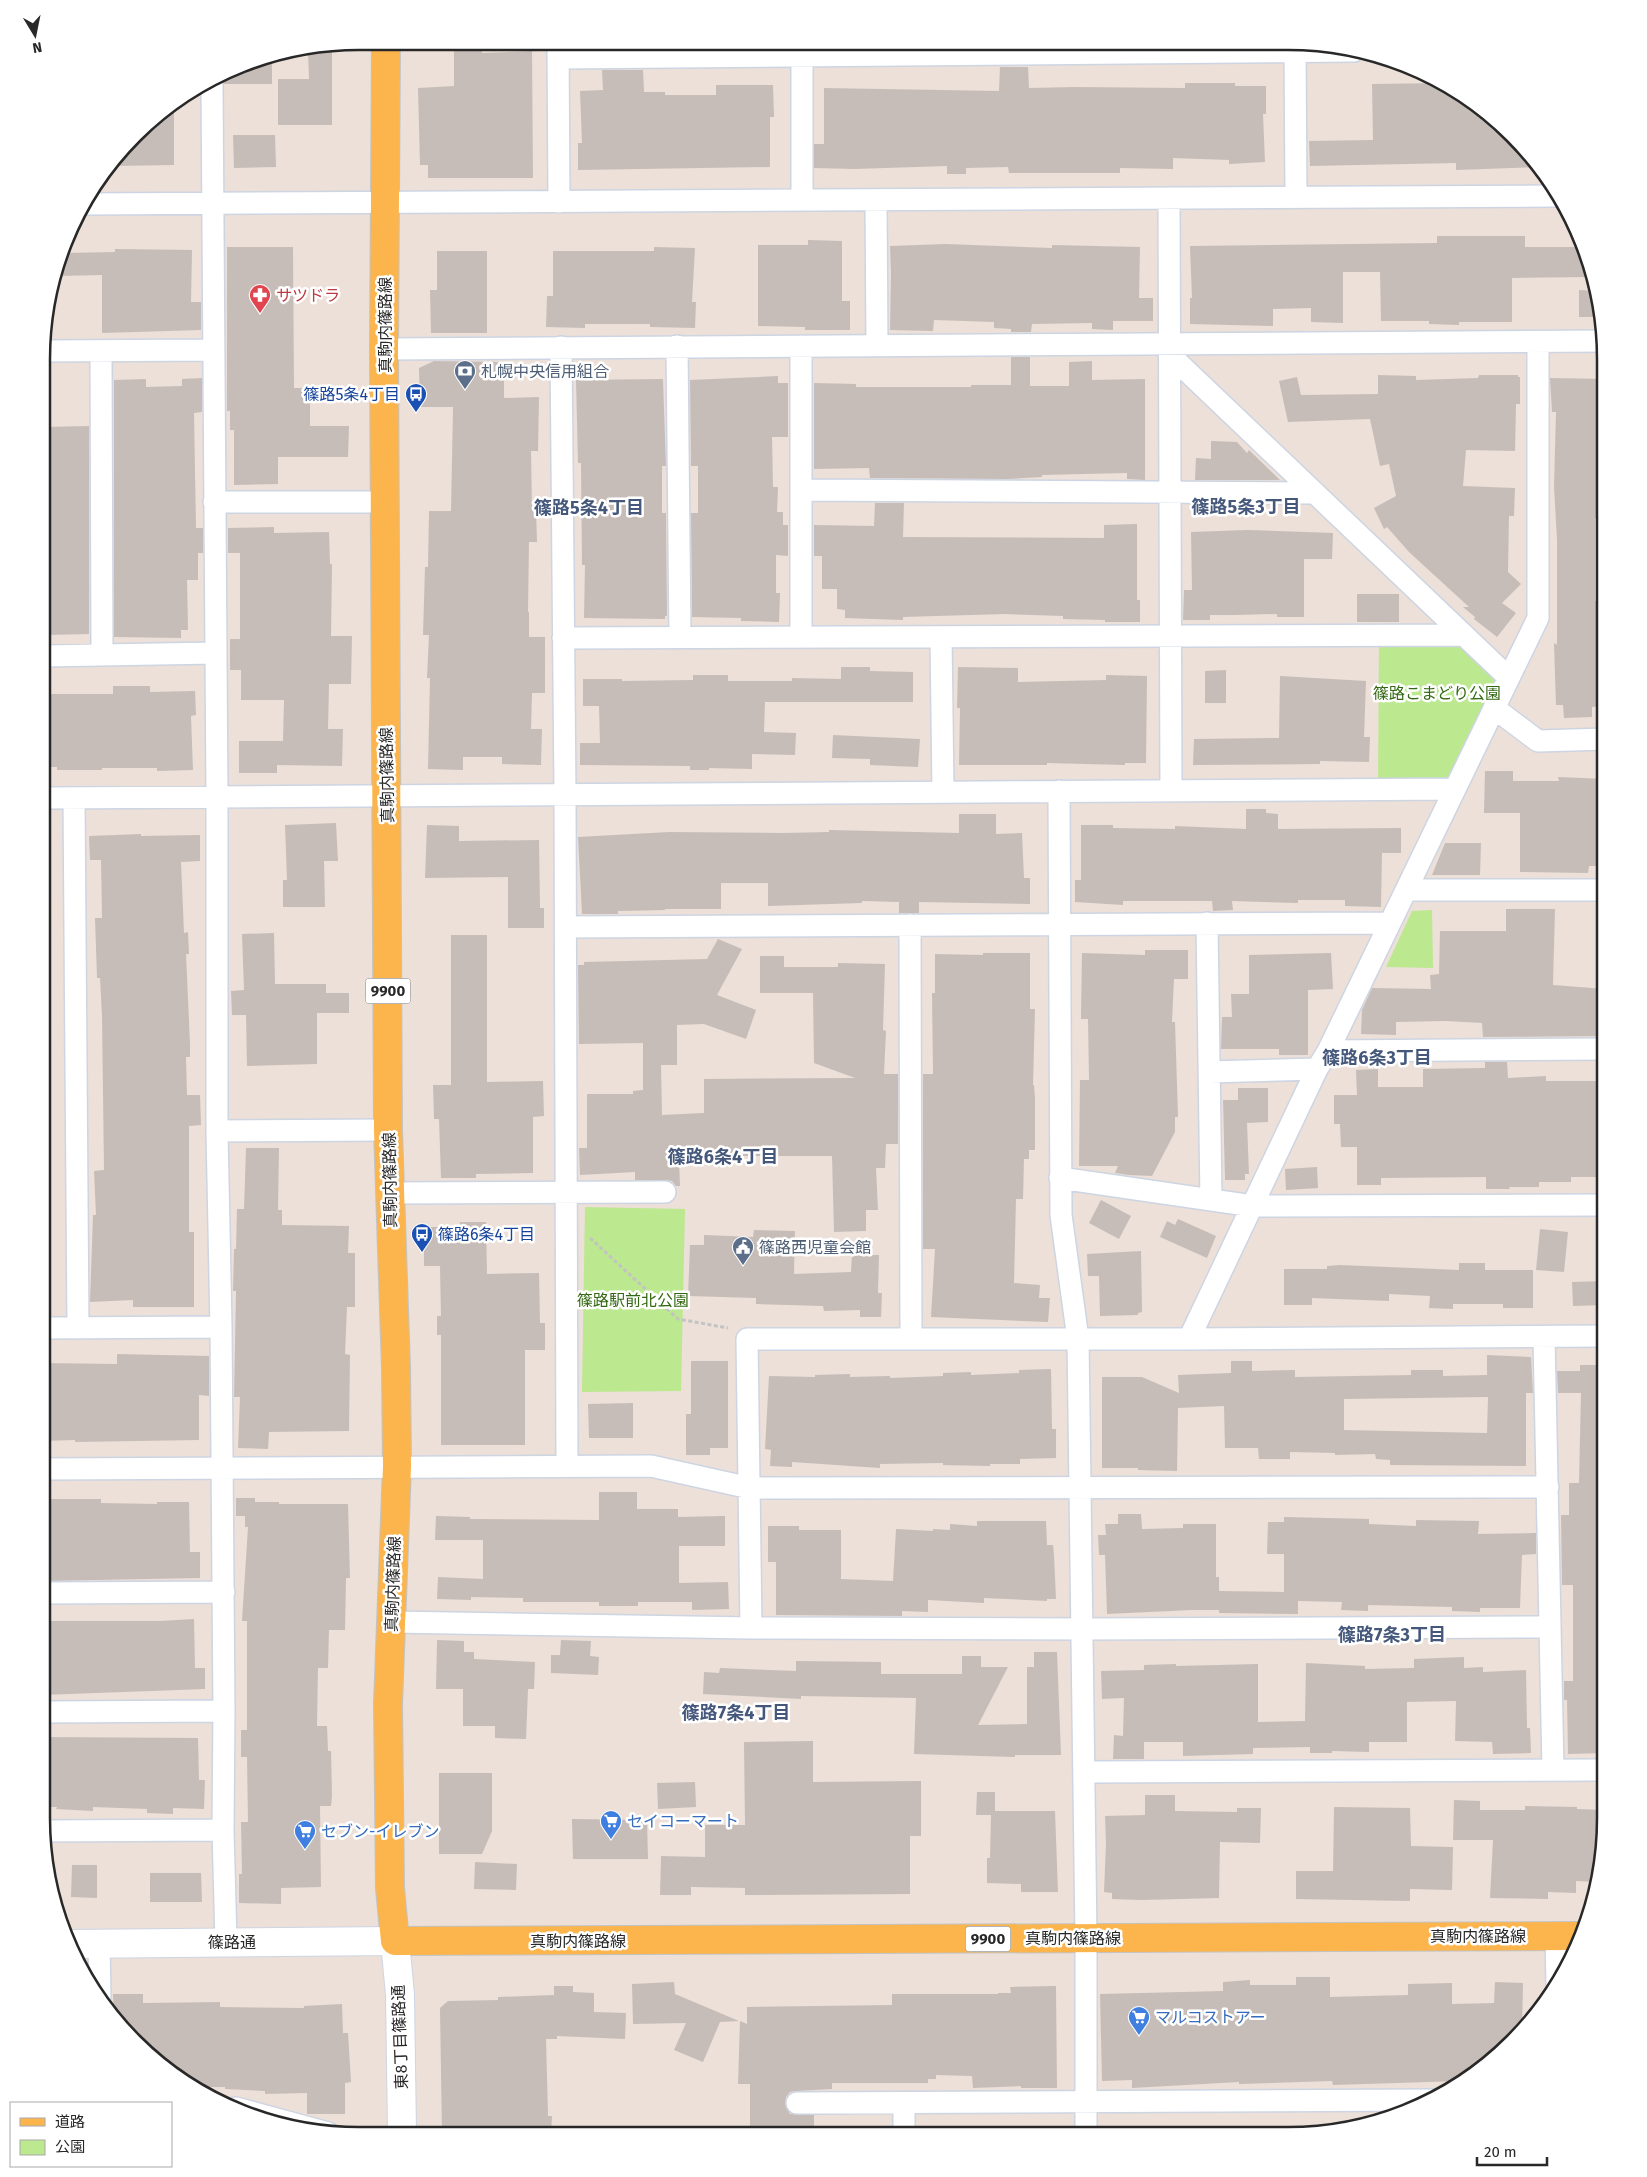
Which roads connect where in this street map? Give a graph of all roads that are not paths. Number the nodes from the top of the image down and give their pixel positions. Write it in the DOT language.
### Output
graph roads {
  1 [pos="386,50"];
  2 [pos="558,50"];
  3 [pos="678,50"];
  4 [pos="802,50"];
  5 [pos="1295,50"];
  6 [pos="212,87"];
  7 [pos="1550,196"];
  8 [pos="1296,197"];
  9 [pos="1169,198"];
  10 [pos="802,200"];
  11 [pos="876,200"];
  12 [pos="559,202"];
  13 [pos="213,203"];
  14 [pos="385,203"];
  15 [pos="92,204"];
  16 [pos="1596,341"];
  17 [pos="1538,342"];
  18 [pos="677,346"];
  19 [pos="801,346"];
  20 [pos="877,346"];
  21 [pos="561,347"];
  22 [pos="384,349"];
  23 [pos="214,350"];
  24 [pos="1171,350"];
  25 [pos="50,351"];
  26 [pos="100,351"];
  27 [pos="801,490"];
  28 [pos="1170,493"];
  29 [pos="1315,493"];
  30 [pos="214,502"];
  31 [pos="385,502"];
  32 [pos="1464,635"];
  33 [pos="1171,636"];
  34 [pos="800,637"];
  35 [pos="941,637"];
  36 [pos="563,638"];
  37 [pos="680,638"];
  38 [pos="216,653"];
  39 [pos="102,655"];
  40 [pos="50,656"];
  41 [pos="1509,678"];
  42 [pos="1494,708"];
  43 [pos="1597,739"];
  44 [pos="1455,789"];
  45 [pos="1171,790"];
  46 [pos="1058,791"];
  47 [pos="943,792"];
  48 [pos="387,795"];
  49 [pos="565,795"];
  50 [pos="50,798"];
  51 [pos="74,798"];
  52 [pos="217,798"];
  53 [pos="1406,890"];
  54 [pos="1597,890"];
  55 [pos="1390,923"];
  56 [pos="1059,924"];
  57 [pos="1207,924"];
  58 [pos="910,925"];
  59 [pos="566,927"];
  60 [pos="1597,1049"];
  61 [pos="1328,1051"];
  62 [pos="1317,1069"];
  63 [pos="1209,1072"];
  64 [pos="388,1130"];
  65 [pos="217,1131"];
  66 [pos="1060,1178"];
  67 [pos="566,1192"];
  68 [pos="665,1192"];
  69 [pos="390,1193"];
  70 [pos="1211,1200"];
  71 [pos="1597,1205"];
  72 [pos="1253,1206"];
  73 [pos="221,1327"];
  74 [pos="50,1328"];
  75 [pos="78,1328"];
  76 [pos="1597,1336"];
  77 [pos="1544,1337"];
  78 [pos="911,1339"];
  79 [pos="1078,1339"];
  80 [pos="1189,1339"];
  81 [pos="567,1465"];
  82 [pos="397,1466"];
  83 [pos="223,1468"];
  84 [pos="50,1469"];
  85 [pos="1080,1487"];
  86 [pos="1548,1487"];
  87 [pos="750,1488"];
  88 [pos="224,1592"];
  89 [pos="50,1593"];
  90 [pos="392,1622"];
  91 [pos="1550,1627"];
  92 [pos="751,1628"];
  93 [pos="1082,1629"];
  94 [pos="50,1712"];
  95 [pos="224,1712"];
  96 [pos="1553,1770"];
  97 [pos="1597,1770"];
  98 [pos="1084,1772"];
  99 [pos="223,1830"];
  100 [pos="51,1831"];
  101 [pos="1569,1936"];
  102 [pos="1086,1938"];
  103 [pos="395,1941"];
  104 [pos="226,1942"];
  105 [pos="78,1944"];
  106 [pos="98,1944"];
  107 [pos="1564,1956"];
  108 [pos="100,1985"];
  109 [pos="1412,2100"];
  110 [pos="1086,2102"];
  111 [pos="797,2103"];
  112 [pos="904,2103"];
  113 [pos="402,2127"];
  114 [pos="904,2127"];
  115 [pos="1086,2127"];
  1 -- 14 [label="main road, 真駒内篠路線 / 9900"];
  2 -- 3 [label="street"];
  2 -- 12 [label="street"];
  4 -- 10 [label="street"];
  5 -- 8 [label="street"];
  6 -- 13 [label="street"];
  7 -- 8 [label="street"];
  8 -- 9 [label="street"];
  9 -- 11 [label="street"];
  9 -- 24 [label="street"];
  10 -- 11 [label="street"];
  10 -- 12 [label="street"];
  11 -- 20 [label="street"];
  12 -- 14 [label="street"];
  13 -- 14 [label="street"];
  13 -- 15 [label="street"];
  13 -- 23 [label="street"];
  14 -- 22 [label="main road, 真駒内篠路線 / 9900"];
  16 -- 17 [label="street"];
  17 -- 24 [label="street"];
  17 -- 41 [label="street"];
  18 -- 19 [label="street"];
  18 -- 21 [label="street"];
  18 -- 37 [label="street"];
  19 -- 20 [label="street"];
  19 -- 27 [label="street"];
  20 -- 24 [label="street"];
  21 -- 22 [label="street"];
  21 -- 36 [label="street"];
  22 -- 31 [label="main road, 真駒内篠路線 / 9900"];
  23 -- 26 [label="street"];
  23 -- 30 [label="street"];
  24 -- 28 [label="street"];
  24 -- 29 [label="street"];
  25 -- 26 [label="street"];
  26 -- 39 [label="street"];
  27 -- 28 [label="street"];
  27 -- 34 [label="street"];
  28 -- 29 [label="street"];
  28 -- 33 [label="street"];
  29 -- 32 [label="street"];
  30 -- 31 [label="street"];
  30 -- 38 [label="street"];
  31 -- 48 [label="main road, 真駒内篠路線 / 9900"];
  32 -- 33 [label="street"];
  32 -- 41 [label="street"];
  33 -- 35 [label="street"];
  33 -- 45 [label="street"];
  34 -- 35 [label="street"];
  34 -- 37 [label="street"];
  35 -- 47 [label="street"];
  36 -- 37 [label="street"];
  36 -- 49 [label="street"];
  38 -- 39 [label="street"];
  38 -- 52 [label="street"];
  39 -- 40 [label="street"];
  41 -- 42 [label="street"];
  42 -- 43 [label="street"];
  42 -- 44 [label="street"];
  44 -- 45 [label="street"];
  44 -- 53 [label="street"];
  45 -- 46 [label="street"];
  46 -- 47 [label="street"];
  46 -- 56 [label="street"];
  47 -- 49 [label="street"];
  48 -- 49 [label="street"];
  48 -- 52 [label="street"];
  48 -- 64 [label="main road, 真駒内篠路線 / 9900"];
  49 -- 59 [label="street"];
  50 -- 51 [label="street"];
  51 -- 52 [label="street"];
  51 -- 75 [label="street"];
  52 -- 65 [label="street"];
  53 -- 54 [label="street"];
  53 -- 55 [label="street"];
  55 -- 57 [label="street"];
  55 -- 61 [label="street"];
  56 -- 57 [label="street"];
  56 -- 58 [label="street"];
  56 -- 66 [label="street"];
  57 -- 63 [label="street"];
  58 -- 59 [label="street"];
  58 -- 78 [label="street"];
  59 -- 67 [label="street"];
  60 -- 61 [label="street"];
  61 -- 62 [label="street"];
  62 -- 63 [label="street"];
  62 -- 72 [label="street"];
  63 -- 70 [label="street"];
  64 -- 65 [label="street"];
  64 -- 69 [label="main road, 真駒内篠路線 / 9900"];
  65 -- 73 [label="street"];
  66 -- 70 [label="street"];
  66 -- 79 [label="street"];
  67 -- 68 [label="street"];
  67 -- 69 [label="street"];
  67 -- 81 [label="street"];
  69 -- 82 [label="main road, 真駒内篠路線 / 9900"];
  70 -- 72 [label="street"];
  71 -- 72 [label="street"];
  72 -- 80 [label="street"];
  73 -- 75 [label="street"];
  73 -- 83 [label="street"];
  74 -- 75 [label="street"];
  76 -- 77 [label="street"];
  77 -- 80 [label="street"];
  77 -- 86 [label="street"];
  78 -- 79 [label="street"];
  78 -- 87 [label="street"];
  79 -- 80 [label="street"];
  79 -- 85 [label="street"];
  81 -- 82 [label="street"];
  81 -- 87 [label="street"];
  82 -- 83 [label="street"];
  82 -- 90 [label="main road, 真駒内篠路線 / 9900"];
  83 -- 84 [label="street"];
  83 -- 88 [label="street"];
  85 -- 86 [label="street"];
  85 -- 87 [label="street"];
  85 -- 93 [label="street"];
  86 -- 91 [label="street"];
  87 -- 92 [label="street"];
  88 -- 89 [label="street"];
  88 -- 95 [label="street"];
  90 -- 92 [label="street"];
  90 -- 103 [label="main road, 真駒内篠路線 / 9900"];
  91 -- 93 [label="street"];
  91 -- 96 [label="street"];
  92 -- 93 [label="street"];
  93 -- 98 [label="street"];
  94 -- 95 [label="street"];
  95 -- 99 [label="street"];
  96 -- 97 [label="street"];
  96 -- 98 [label="street"];
  98 -- 102 [label="street"];
  99 -- 100 [label="street"];
  99 -- 104 [label="street"];
  101 -- 102 [label="main road, 真駒内篠路線 / 9900"];
  101 -- 107 [label="street"];
  102 -- 103 [label="main road, 真駒内篠路線 / 9900"];
  102 -- 110 [label="street"];
  103 -- 104 [label="main road, 篠路通"];
  103 -- 113 [label="main road, 東8丁目篠路通"];
  104 -- 106 [label="main road, 篠路通"];
  105 -- 106 [label="main road, 篠路通"];
  106 -- 108 [label="street"];
  109 -- 110 [label="street"];
  110 -- 112 [label="street"];
  110 -- 115 [label="street"];
  111 -- 112 [label="street"];
  112 -- 114 [label="street"];
}
